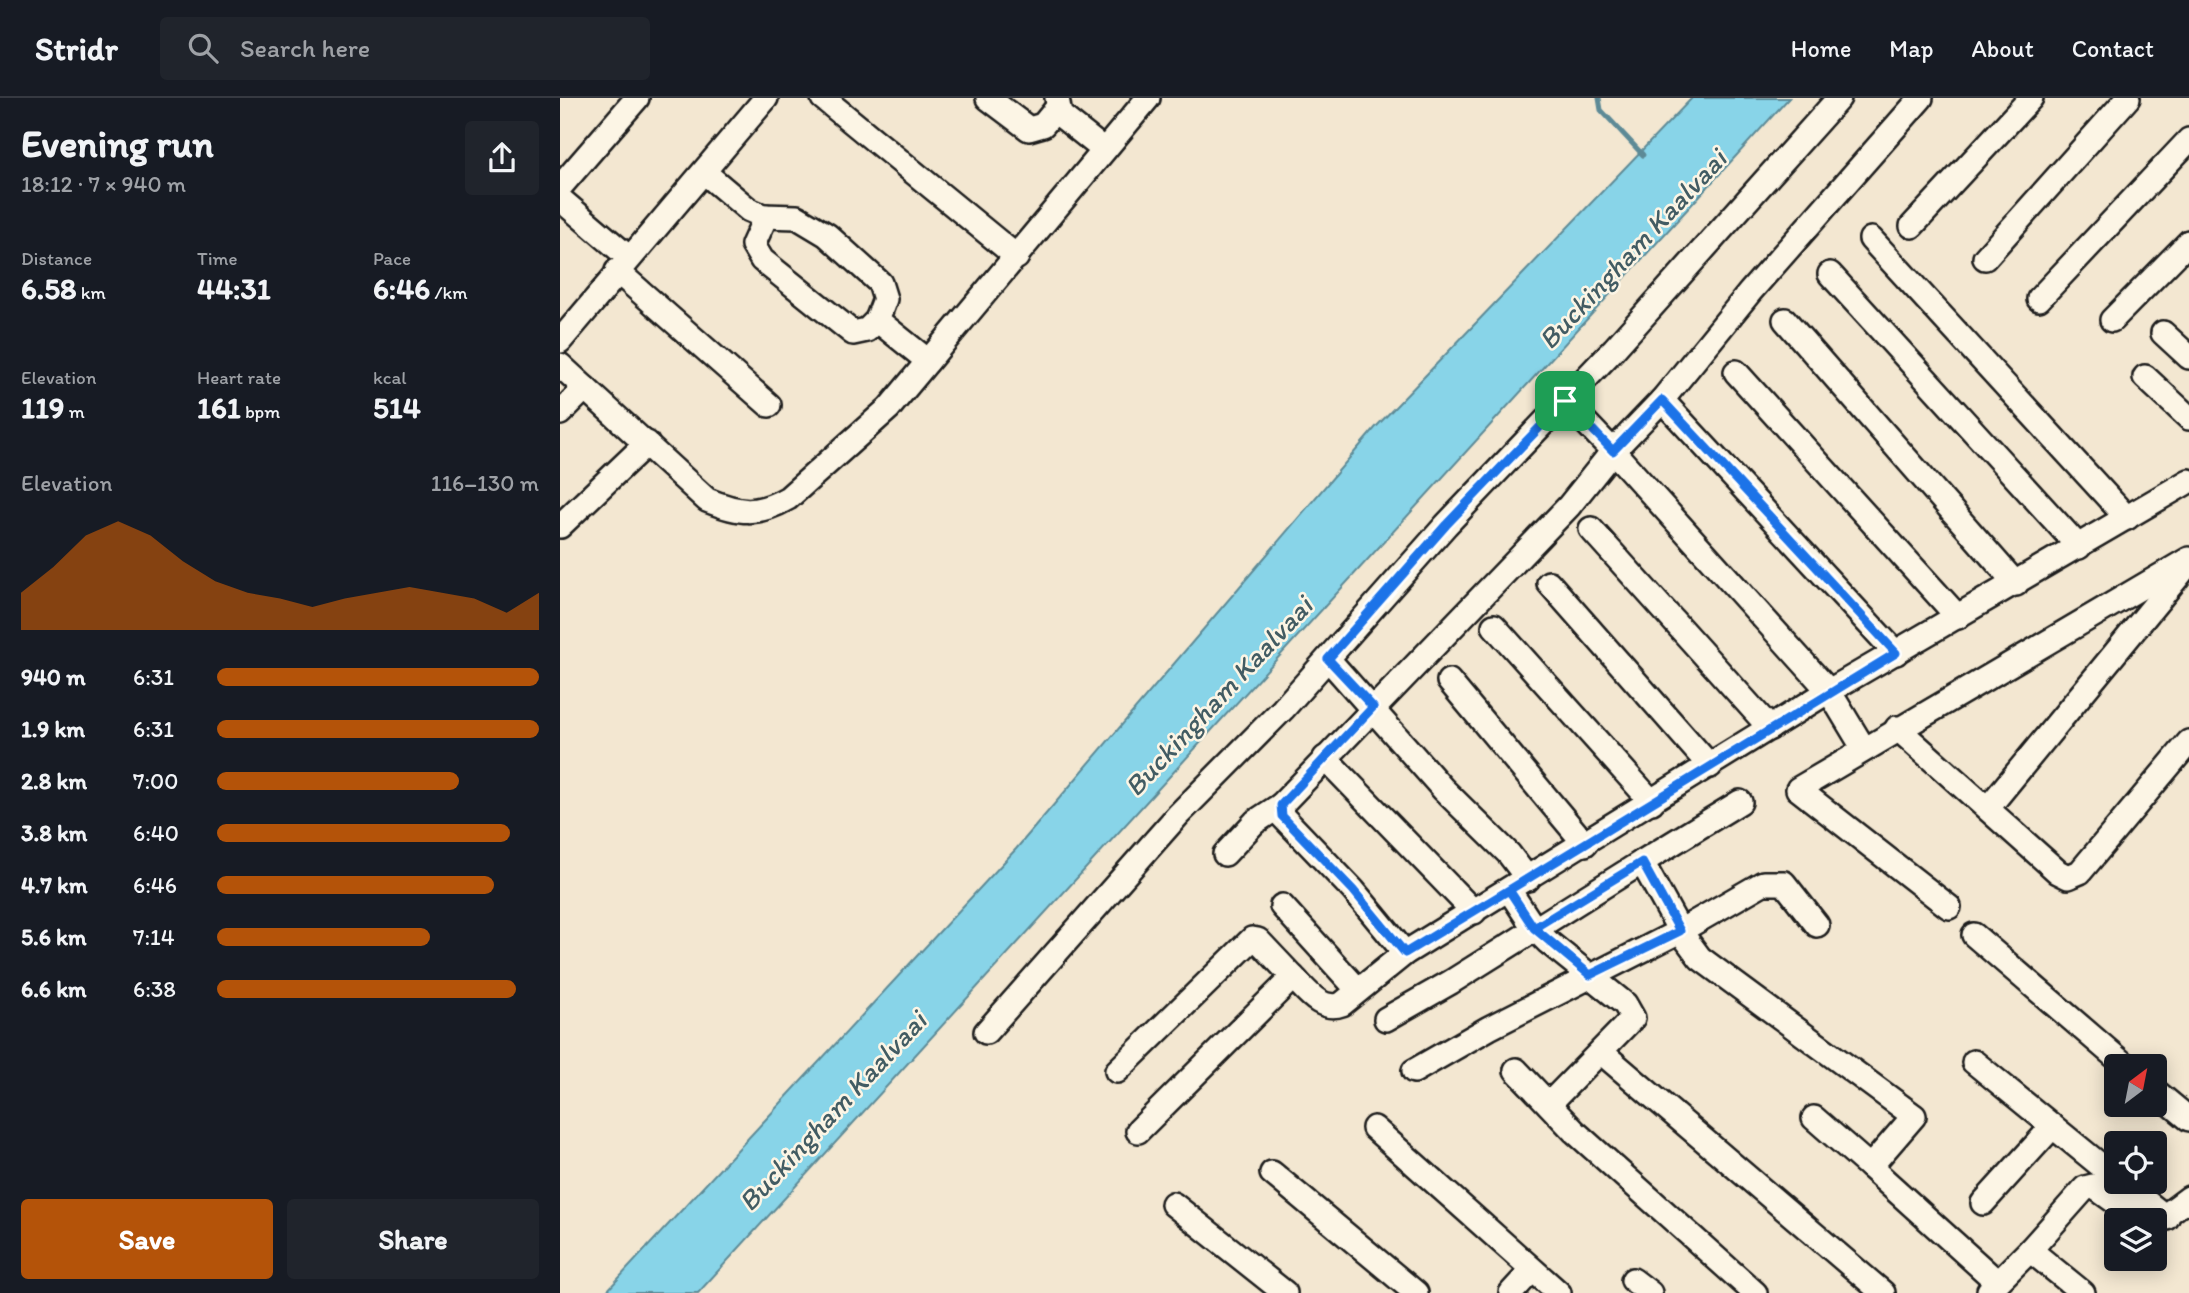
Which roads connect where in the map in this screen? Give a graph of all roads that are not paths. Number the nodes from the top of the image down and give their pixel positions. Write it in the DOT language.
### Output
graph roads {
  1 [pos="637,98"];
  2 [pos="766,98"];
  3 [pos="822,98"];
  4 [pos="988,98"];
  5 [pos="1148,98"];
  6 [pos="1839,98"];
  7 [pos="1921,98"];
  8 [pos="2031,98"];
  9 [pos="2127,98"];
  10 [pos="1057,103"];
  11 [pos="2189,140"];
  12 [pos="1104,150"];
  13 [pos="704,172"];
  14 [pos="560,187"];
  15 [pos="560,199"];
  16 [pos="766,216"];
  17 [pos="1912,226"];
  18 [pos="1871,239"];
  19 [pos="2189,242"];
  20 [pos="1017,257"];
  21 [pos="1985,258"];
  22 [pos="622,264"];
  23 [pos="1830,274"];
  24 [pos="2039,299"];
  25 [pos="877,320"];
  26 [pos="1785,320"];
  27 [pos="2112,320"];
  28 [pos="2163,333"];
  29 [pos="560,341"];
  30 [pos="2189,357"];
  31 [pos="928,361"];
  32 [pos="560,365"];
  33 [pos="1736,372"];
  34 [pos="2145,377"];
  35 [pos="585,388"];
  36 [pos="1662,400"];
  37 [pos="1565,401"];
  38 [pos="769,405"];
  39 [pos="560,413"];
  40 [pos="2189,418"];
  41 [pos="646,443"];
  42 [pos="1613,451"];
  43 [pos="2189,481"];
  44 [pos="2127,518"];
  45 [pos="560,526"];
  46 [pos="1591,529"];
  47 [pos="2079,547"];
  48 [pos="2189,561"];
  49 [pos="1549,583"];
  50 [pos="2016,584"];
  51 [pos="1958,618"];
  52 [pos="1494,625"];
  53 [pos="1896,653"];
  54 [pos="1328,659"];
  55 [pos="1449,681"];
  56 [pos="1829,691"];
  57 [pos="1373,707"];
  58 [pos="1770,728"];
  59 [pos="1898,728"];
  60 [pos="2189,742"];
  61 [pos="1864,749"];
  62 [pos="1325,758"];
  63 [pos="1710,766"];
  64 [pos="1652,802"];
  65 [pos="1740,802"];
  66 [pos="1281,805"];
  67 [pos="1989,808"];
  68 [pos="1585,844"];
  69 [pos="1225,854"];
  70 [pos="1642,862"];
  71 [pos="1518,885"];
  72 [pos="1282,906"];
  73 [pos="1949,907"];
  74 [pos="1474,912"];
  75 [pos="1817,925"];
  76 [pos="1534,928"];
  77 [pos="1680,931"];
  78 [pos="1975,935"];
  79 [pos="1405,953"];
  80 [pos="1590,975"];
  81 [pos="1293,977"];
  82 [pos="1358,990"];
  83 [pos="1386,1019"];
  84 [pos="986,1032"];
  85 [pos="1601,1052"];
  86 [pos="2112,1054"];
  87 [pos="1974,1062"];
  88 [pos="1516,1070"];
  89 [pos="1117,1071"];
  90 [pos="1414,1071"];
  91 [pos="2167,1101"];
  92 [pos="1549,1104"];
  93 [pos="1814,1118"];
  94 [pos="2189,1119"];
  95 [pos="2052,1127"];
  96 [pos="1374,1128"];
  97 [pos="1138,1131"];
  98 [pos="1870,1167"];
  99 [pos="2104,1168"];
  100 [pos="1272,1172"];
  101 [pos="2133,1194"];
  102 [pos="2189,1198"];
  103 [pos="1173,1203"];
  104 [pos="1983,1203"];
  105 [pos="2124,1208"];
  106 [pos="2147,1208"];
  107 [pos="2167,1215"];
  108 [pos="2030,1251"];
  109 [pos="1532,1270"];
  110 [pos="1992,1287"];
  111 [pos="1285,1293"];
  112 [pos="1416,1293"];
  113 [pos="1511,1293"];
  114 [pos="1559,1293"];
  115 [pos="1755,1293"];
  116 [pos="1882,1293"];
  117 [pos="2083,1293"];
  1 -- 14 [label="street"];
  2 -- 13 [label="street"];
  3 -- 20 [label="street"];
  4 -- 10 [label="street"];
  5 -- 12 [label="street"];
  6 -- 37 [label="street"];
  7 -- 36 [label="street"];
  8 -- 17 [label="street"];
  9 -- 21 [label="street"];
  10 -- 12 [label="street"];
  11 -- 24 [label="street"];
  12 -- 20 [label="street"];
  13 -- 16 [label="street"];
  13 -- 22 [label="street"];
  15 -- 22 [label="street"];
  16 -- 25 [label="street"];
  16 -- 25 [label="street"];
  18 -- 44 [label="street"];
  19 -- 27 [label="street"];
  20 -- 31 [label="street"];
  22 -- 29 [label="street"];
  22 -- 38 [label="street"];
  23 -- 47 [label="street"];
  25 -- 31 [label="street"];
  26 -- 50 [label="street"];
  28 -- 30 [label="street"];
  31 -- 41 [label="street"];
  32 -- 35 [label="street"];
  33 -- 51 [label="street"];
  34 -- 40 [label="street"];
  35 -- 39 [label="street"];
  35 -- 41 [label="street"];
  36 -- 42 [label="street"];
  36 -- 53 [label="street"];
  37 -- 42 [label="street"];
  37 -- 54 [label="street"];
  41 -- 45 [label="street"];
  42 -- 56 [label="street"];
  42 -- 57 [label="street"];
  43 -- 44 [label="street"];
  44 -- 47 [label="street"];
  46 -- 58 [label="street"];
  47 -- 50 [label="street"];
  48 -- 59 [label="street"];
  48 -- 67 [label="street"];
  49 -- 63 [label="street"];
  50 -- 51 [label="street"];
  51 -- 53 [label="street"];
  52 -- 64 [label="street"];
  53 -- 56 [label="street"];
  54 -- 57 [label="street"];
  54 -- 84 [label="street"];
  55 -- 68 [label="street"];
  56 -- 58 [label="street"];
  56 -- 61 [label="street"];
  57 -- 62 [label="street"];
  57 -- 71 [label="street"];
  58 -- 63 [label="street"];
  59 -- 61 [label="street"];
  59 -- 67 [label="street"];
  60 -- 67 [label="street"];
  61 -- 73 [label="street"];
  62 -- 66 [label="street"];
  62 -- 74 [label="street"];
  63 -- 64 [label="street"];
  64 -- 68 [label="street"];
  65 -- 70 [label="street"];
  66 -- 69 [label="street"];
  66 -- 79 [label="street"];
  68 -- 71 [label="street"];
  70 -- 76 [label="street"];
  70 -- 77 [label="street"];
  71 -- 74 [label="street"];
  71 -- 76 [label="street"];
  72 -- 82 [label="street"];
  74 -- 79 [label="street"];
  75 -- 77 [label="street"];
  76 -- 80 [label="street"];
  76 -- 83 [label="street"];
  77 -- 80 [label="street"];
  77 -- 98 [label="street"];
  78 -- 86 [label="street"];
  79 -- 82 [label="street"];
  80 -- 85 [label="street"];
  80 -- 90 [label="street"];
  81 -- 82 [label="street"];
  81 -- 89 [label="street"];
  81 -- 97 [label="street"];
  85 -- 92 [label="street"];
  85 -- 116 [label="street"];
  87 -- 95 [label="street"];
  88 -- 92 [label="street"];
  91 -- 94 [label="street"];
  92 -- 115 [label="street"];
  93 -- 98 [label="street"];
  95 -- 99 [label="street"];
  95 -- 104 [label="street"];
  96 -- 109 [label="street"];
  98 -- 110 [label="street"];
  100 -- 112 [label="street"];
  101 -- 106 [label="street"];
  102 -- 107 [label="street"];
  103 -- 111 [label="street"];
  105 -- 108 [label="street"];
  108 -- 110 [label="street"];
  108 -- 117 [label="street"];
  109 -- 113 [label="street"];
  109 -- 114 [label="street"];
}
